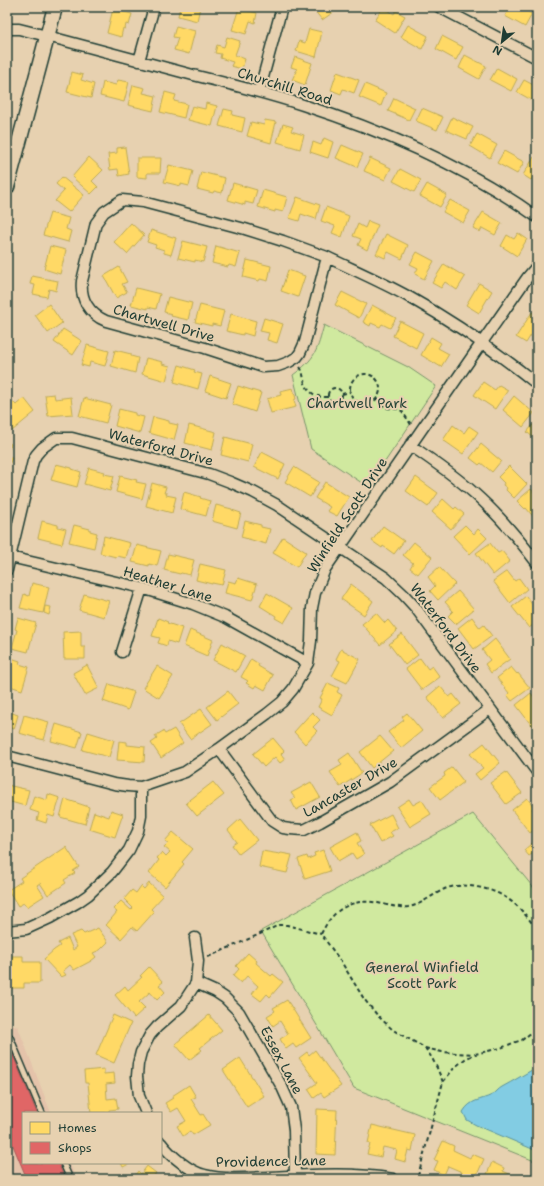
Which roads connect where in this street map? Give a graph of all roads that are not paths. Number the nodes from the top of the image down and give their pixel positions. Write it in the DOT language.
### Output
graph roads {
  1 [pos="55,7"];
  2 [pos="154,7"];
  3 [pos="282,7"];
  4 [pos="439,7"];
  5 [pos="7,29"];
  6 [pos="47,36"];
  7 [pos="537,58"];
  8 [pos="139,61"];
  9 [pos="259,92"];
  10 [pos="7,187"];
  11 [pos="537,217"];
  12 [pos="327,257"];
  13 [pos="537,266"];
  14 [pos="482,343"];
  15 [pos="537,384"];
  16 [pos="410,445"];
  17 [pos="340,547"];
  18 [pos="10,557"];
  19 [pos="537,563"];
  20 [pos="7,570"];
  21 [pos="142,588"];
  22 [pos="122,652"];
  23 [pos="308,663"];
  24 [pos="490,709"];
  25 [pos="219,749"];
  26 [pos="7,756"];
  27 [pos="537,772"];
  28 [pos="141,786"];
  29 [pos="7,931"];
  30 [pos="195,938"];
  31 [pos="196,983"];
  32 [pos="7,1035"];
  33 [pos="42,1112"];
  34 [pos="146,1112"];
  35 [pos="162,1144"];
  36 [pos="63,1164"];
  37 [pos="295,1176"];
  38 [pos="203,1177"];
  39 [pos="70,1179"];
  40 [pos="393,1179"];
  1 -- 6 [label="main road"];
  2 -- 8 [label="street"];
  3 -- 9 [label="street"];
  4 -- 7 [label="street"];
  5 -- 6 [label="street, Churchill Road"];
  6 -- 8 [label="street, Churchill Road"];
  6 -- 10 [label="main road"];
  8 -- 9 [label="street, Churchill Road"];
  9 -- 11 [label="street, Churchill Road"];
  12 -- 12 [label="street, Chartwell Drive"];
  12 -- 14 [label="street, Chartwell Drive"];
  13 -- 14 [label="street, Winfield Scott Drive"];
  14 -- 15 [label="street, Chartwell Drive"];
  14 -- 16 [label="street, Winfield Scott Drive"];
  16 -- 17 [label="street, Winfield Scott Drive"];
  16 -- 19 [label="street"];
  17 -- 18 [label="street, Waterford Drive"];
  17 -- 23 [label="street, Winfield Scott Drive"];
  17 -- 24 [label="street, Waterford Drive"];
  18 -- 20 [label="street"];
  18 -- 21 [label="street, Heather Lane"];
  21 -- 22 [label="street"];
  21 -- 23 [label="street, Heather Lane"];
  23 -- 25 [label="street, Winfield Scott Drive"];
  24 -- 25 [label="street, Lancaster Drive"];
  24 -- 27 [label="street, Waterford Drive"];
  25 -- 28 [label="street, Winfield Scott Drive"];
  26 -- 28 [label="street, Winfield Scott Drive"];
  28 -- 29 [label="street"];
  30 -- 31 [label="street"];
  31 -- 34 [label="street"];
  31 -- 37 [label="street, Essex Lane"];
  32 -- 33 [label="lane"];
  35 -- 38 [label="street, Providence Lane"];
  36 -- 39 [label="lane"];
  37 -- 38 [label="street, Providence Lane"];
  37 -- 40 [label="street, Providence Lane"];
}
